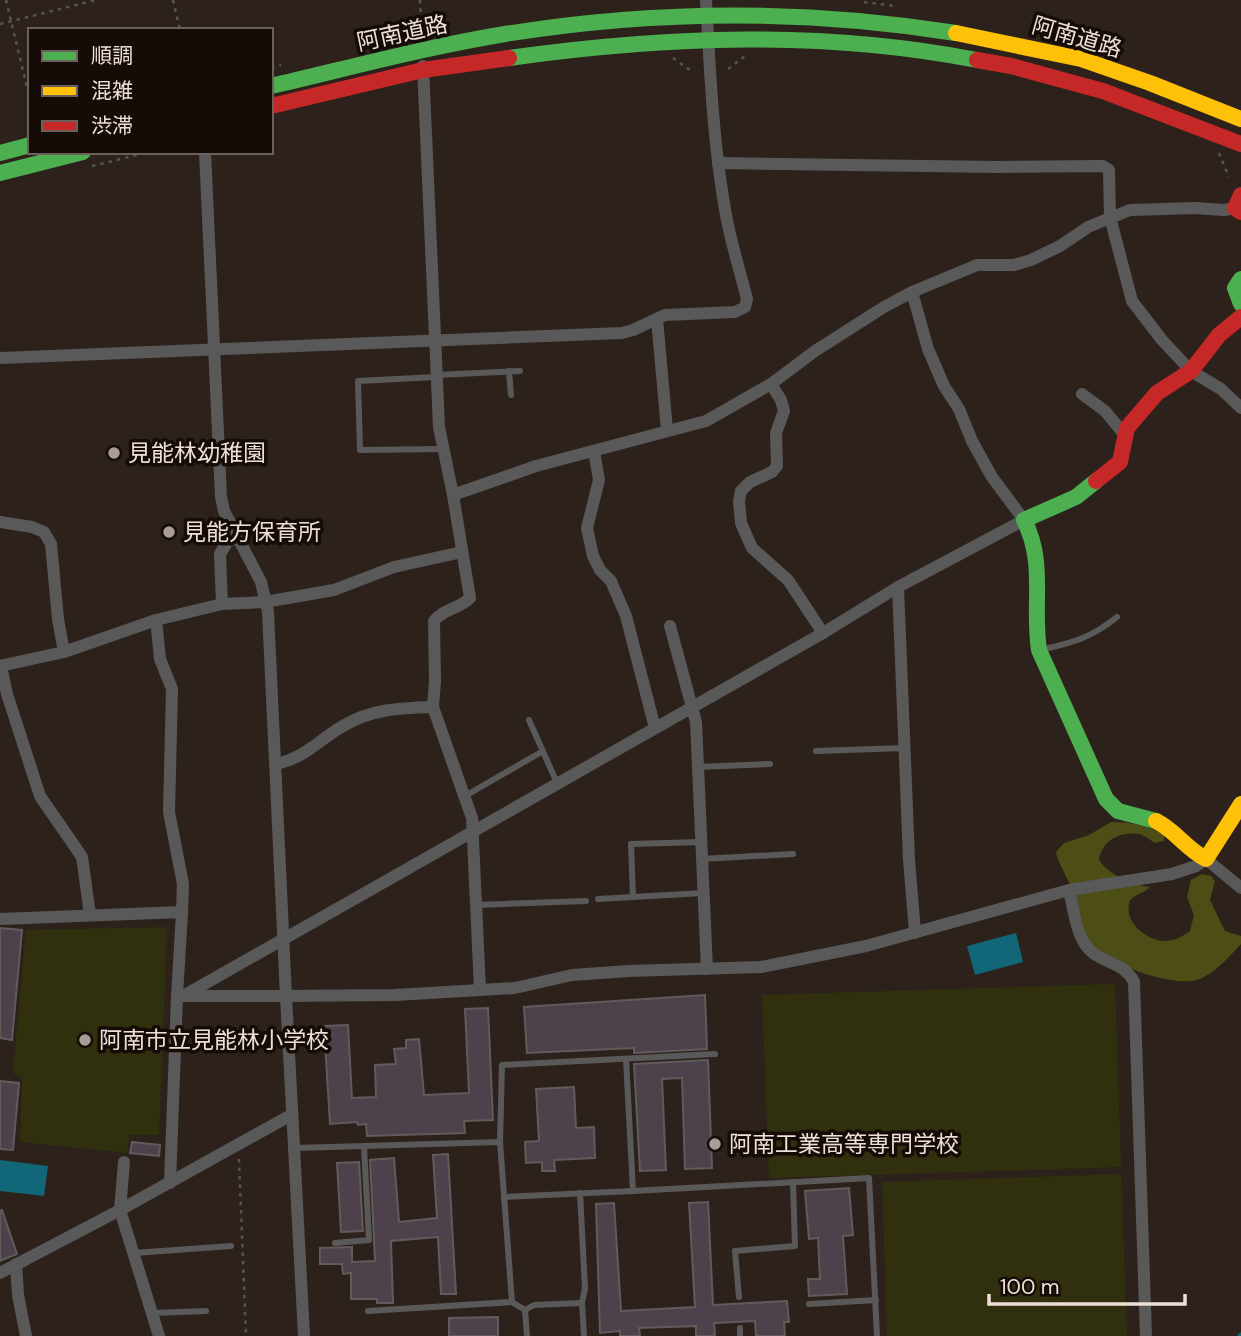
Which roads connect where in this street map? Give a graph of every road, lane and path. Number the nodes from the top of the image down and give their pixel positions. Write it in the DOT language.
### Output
graph roads {
  1 [pos="6,0"];
  2 [pos="96,0"];
  3 [pos="173,0"];
  4 [pos="420,0"];
  5 [pos="706,7"];
  6 [pos="11,21"];
  7 [pos="0,24"];
  8 [pos="180,28"];
  9 [pos="708,38"];
  10 [pos="422,51"];
  11 [pos="748,54"];
  12 [pos="668,55"];
  13 [pos="729,69"];
  14 [pos="423,70"];
  15 [pos="690,70"];
  16 [pos="273,86"];
  17 [pos="28,92"];
  18 [pos="273,106"];
  19 [pos="1241,119"];
  20 [pos="1241,144"];
  21 [pos="28,146"];
  22 [pos="1218,151"];
  23 [pos="0,153"];
  24 [pos="75,154"];
  25 [pos="205,154"];
  26 [pos="718,163"];
  27 [pos="0,173"];
  28 [pos="1229,177"];
  29 [pos="1239,205"];
  30 [pos="1110,217"];
  31 [pos="1241,279"];
  32 [pos="912,292"];
  33 [pos="1241,304"];
  34 [pos="1241,317"];
  35 [pos="657,319"];
  36 [pos="435,342"];
  37 [pos="215,350"];
  38 [pos="0,358"];
  39 [pos="509,371"];
  40 [pos="520,371"];
  41 [pos="1191,371"];
  42 [pos="436,376"];
  43 [pos="771,384"];
  44 [pos="1082,394"];
  45 [pos="511,395"];
  46 [pos="1241,408"];
  47 [pos="667,430"];
  48 [pos="1124,434"];
  49 [pos="443,449"];
  50 [pos="594,450"];
  51 [pos="453,495"];
  52 [pos="1024,520"];
  53 [pos="0,522"];
  54 [pos="238,538"];
  55 [pos="462,552"];
  56 [pos="898,587"];
  57 [pos="265,602"];
  58 [pos="222,604"];
  59 [pos="1117,617"];
  60 [pos="156,620"];
  61 [pos="670,626"];
  62 [pos="823,633"];
  63 [pos="1039,650"];
  64 [pos="64,652"];
  65 [pos="1,666"];
  66 [pos="433,706"];
  67 [pos="692,706"];
  68 [pos="529,720"];
  69 [pos="655,728"];
  70 [pos="905,748"];
  71 [pos="543,751"];
  72 [pos="816,751"];
  73 [pos="277,764"];
  74 [pos="770,764"];
  75 [pos="698,767"];
  76 [pos="557,783"];
  77 [pos="465,796"];
  78 [pos="1241,804"];
  79 [pos="472,831"];
  80 [pos="701,842"];
  81 [pos="793,854"];
  82 [pos="701,859"];
  83 [pos="1206,859"];
  84 [pos="1241,888"];
  85 [pos="1069,890"];
  86 [pos="703,893"];
  87 [pos="633,897"];
  88 [pos="598,899"];
  89 [pos="586,901"];
  90 [pos="477,905"];
  91 [pos="182,912"];
  92 [pos="90,915"];
  93 [pos="0,919"];
  94 [pos="915,933"];
  95 [pos="283,937"];
  96 [pos="707,969"];
  97 [pos="480,990"];
  98 [pos="180,996"];
  99 [pos="286,996"];
  100 [pos="715,1054"];
  101 [pos="626,1059"];
  102 [pos="291,1115"];
  103 [pos="500,1142"];
  104 [pos="237,1145"];
  105 [pos="364,1147"];
  106 [pos="293,1148"];
  107 [pos="124,1162"];
  108 [pos="793,1182"];
  109 [pos="170,1183"];
  110 [pos="633,1191"];
  111 [pos="580,1193"];
  112 [pos="504,1196"];
  113 [pos="120,1210"];
  114 [pos="335,1243"];
  115 [pos="231,1247"];
  116 [pos="134,1253"];
  117 [pos="16,1264"];
  118 [pos="0,1273"];
  119 [pos="739,1297"];
  120 [pos="876,1300"];
  121 [pos="512,1302"];
  122 [pos="582,1303"];
  123 [pos="808,1304"];
  124 [pos="525,1310"];
  125 [pos="206,1311"];
  126 [pos="368,1311"];
  127 [pos="152,1313"];
  128 [pos="740,1328"];
  129 [pos="26,1336"];
  130 [pos="159,1336"];
  131 [pos="246,1336"];
  132 [pos="304,1336"];
  133 [pos="527,1336"];
  134 [pos="584,1336"];
  135 [pos="740,1336"];
  136 [pos="877,1336"];
  137 [pos="1146,1336"];
  1 -- 6 [label="path"];
  2 -- 6 [label="path"];
  3 -- 8 [label="path"];
  4 -- 10 [label="path"];
  5 -- 9 [label="street"];
  5 -- 10 [label="main road, 阿南道路"];
  5 -- 19 [label="main road, 阿南道路"];
  6 -- 7 [label="path"];
  6 -- 17 [label="path"];
  9 -- 14 [label="main road, 阿南道路"];
  9 -- 20 [label="main road, 阿南道路"];
  9 -- 26 [label="street"];
  10 -- 14 [label="street"];
  10 -- 16 [label="main road, 阿南道路"];
  11 -- 13 [label="path"];
  12 -- 15 [label="path"];
  14 -- 18 [label="main road, 阿南道路"];
  14 -- 36 [label="street"];
  21 -- 23 [label="main road"];
  22 -- 28 [label="path"];
  24 -- 27 [label="main road"];
  25 -- 37 [label="street"];
  26 -- 30 [label="street"];
  26 -- 35 [label="street"];
  29 -- 30 [label="street"];
  30 -- 32 [label="street"];
  30 -- 41 [label="street"];
  31 -- 33 [label="main road"];
  32 -- 43 [label="street"];
  32 -- 52 [label="street"];
  34 -- 41 [label="main road"];
  35 -- 36 [label="street"];
  35 -- 47 [label="street"];
  36 -- 37 [label="street"];
  36 -- 42 [label="street"];
  37 -- 38 [label="street"];
  37 -- 54 [label="street"];
  39 -- 40 [label="lane"];
  39 -- 42 [label="lane"];
  39 -- 45 [label="lane"];
  41 -- 46 [label="street"];
  41 -- 48 [label="main road"];
  42 -- 49 [label="street"];
  42 -- 49 [label="lane"];
  43 -- 47 [label="street"];
  43 -- 62 [label="street"];
  44 -- 48 [label="street"];
  47 -- 50 [label="street"];
  48 -- 52 [label="main road"];
  49 -- 51 [label="street"];
  50 -- 51 [label="street"];
  50 -- 69 [label="street"];
  51 -- 55 [label="street"];
  52 -- 56 [label="street"];
  52 -- 63 [label="main road"];
  53 -- 64 [label="street"];
  54 -- 57 [label="street"];
  54 -- 58 [label="street"];
  55 -- 57 [label="street"];
  55 -- 66 [label="street"];
  56 -- 62 [label="street"];
  56 -- 70 [label="street"];
  57 -- 58 [label="street"];
  57 -- 73 [label="street"];
  58 -- 60 [label="street"];
  59 -- 63 [label="lane"];
  60 -- 64 [label="street"];
  60 -- 91 [label="street"];
  61 -- 67 [label="street"];
  62 -- 67 [label="street"];
  63 -- 83 [label="main road"];
  64 -- 65 [label="street"];
  65 -- 92 [label="street"];
  66 -- 73 [label="street"];
  66 -- 77 [label="street"];
  67 -- 69 [label="street"];
  67 -- 75 [label="street"];
  68 -- 71 [label="lane"];
  69 -- 76 [label="street"];
  70 -- 72 [label="lane"];
  70 -- 94 [label="street"];
  71 -- 76 [label="lane"];
  71 -- 77 [label="lane"];
  73 -- 95 [label="street"];
  74 -- 75 [label="lane"];
  75 -- 80 [label="street"];
  76 -- 79 [label="street"];
  77 -- 79 [label="street"];
  78 -- 83 [label="main road"];
  79 -- 90 [label="street"];
  79 -- 95 [label="street"];
  80 -- 82 [label="street"];
  80 -- 87 [label="lane"];
  81 -- 82 [label="lane"];
  82 -- 86 [label="street"];
  83 -- 84 [label="street"];
  83 -- 85 [label="street"];
  85 -- 94 [label="street"];
  85 -- 137 [label="street"];
  86 -- 87 [label="lane"];
  86 -- 96 [label="street"];
  87 -- 88 [label="lane"];
  89 -- 90 [label="lane"];
  90 -- 97 [label="street"];
  91 -- 92 [label="street"];
  91 -- 98 [label="street"];
  92 -- 93 [label="street"];
  94 -- 96 [label="street"];
  95 -- 98 [label="street"];
  95 -- 99 [label="street"];
  96 -- 97 [label="street"];
  97 -- 99 [label="street"];
  98 -- 99 [label="street"];
  98 -- 109 [label="street"];
  99 -- 102 [label="street"];
  100 -- 101 [label="lane"];
  101 -- 103 [label="lane"];
  101 -- 110 [label="lane"];
  102 -- 104 [label="street"];
  102 -- 106 [label="street"];
  103 -- 105 [label="lane"];
  103 -- 112 [label="lane"];
  104 -- 109 [label="street"];
  104 -- 131 [label="path"];
  105 -- 106 [label="lane"];
  105 -- 114 [label="lane"];
  106 -- 132 [label="street"];
  107 -- 113 [label="street"];
  108 -- 110 [label="lane"];
  108 -- 119 [label="lane"];
  108 -- 120 [label="lane"];
  109 -- 113 [label="street"];
  110 -- 111 [label="lane"];
  111 -- 112 [label="lane"];
  111 -- 122 [label="lane"];
  112 -- 121 [label="lane"];
  113 -- 116 [label="street"];
  113 -- 117 [label="street"];
  115 -- 116 [label="lane"];
  116 -- 127 [label="street"];
  117 -- 118 [label="street"];
  117 -- 129 [label="street"];
  120 -- 123 [label="lane"];
  120 -- 136 [label="lane"];
  121 -- 124 [label="lane"];
  121 -- 126 [label="lane"];
  122 -- 124 [label="lane"];
  122 -- 134 [label="lane"];
  124 -- 133 [label="lane"];
  125 -- 127 [label="lane"];
  127 -- 130 [label="street"];
  128 -- 135 [label="lane"];
}
